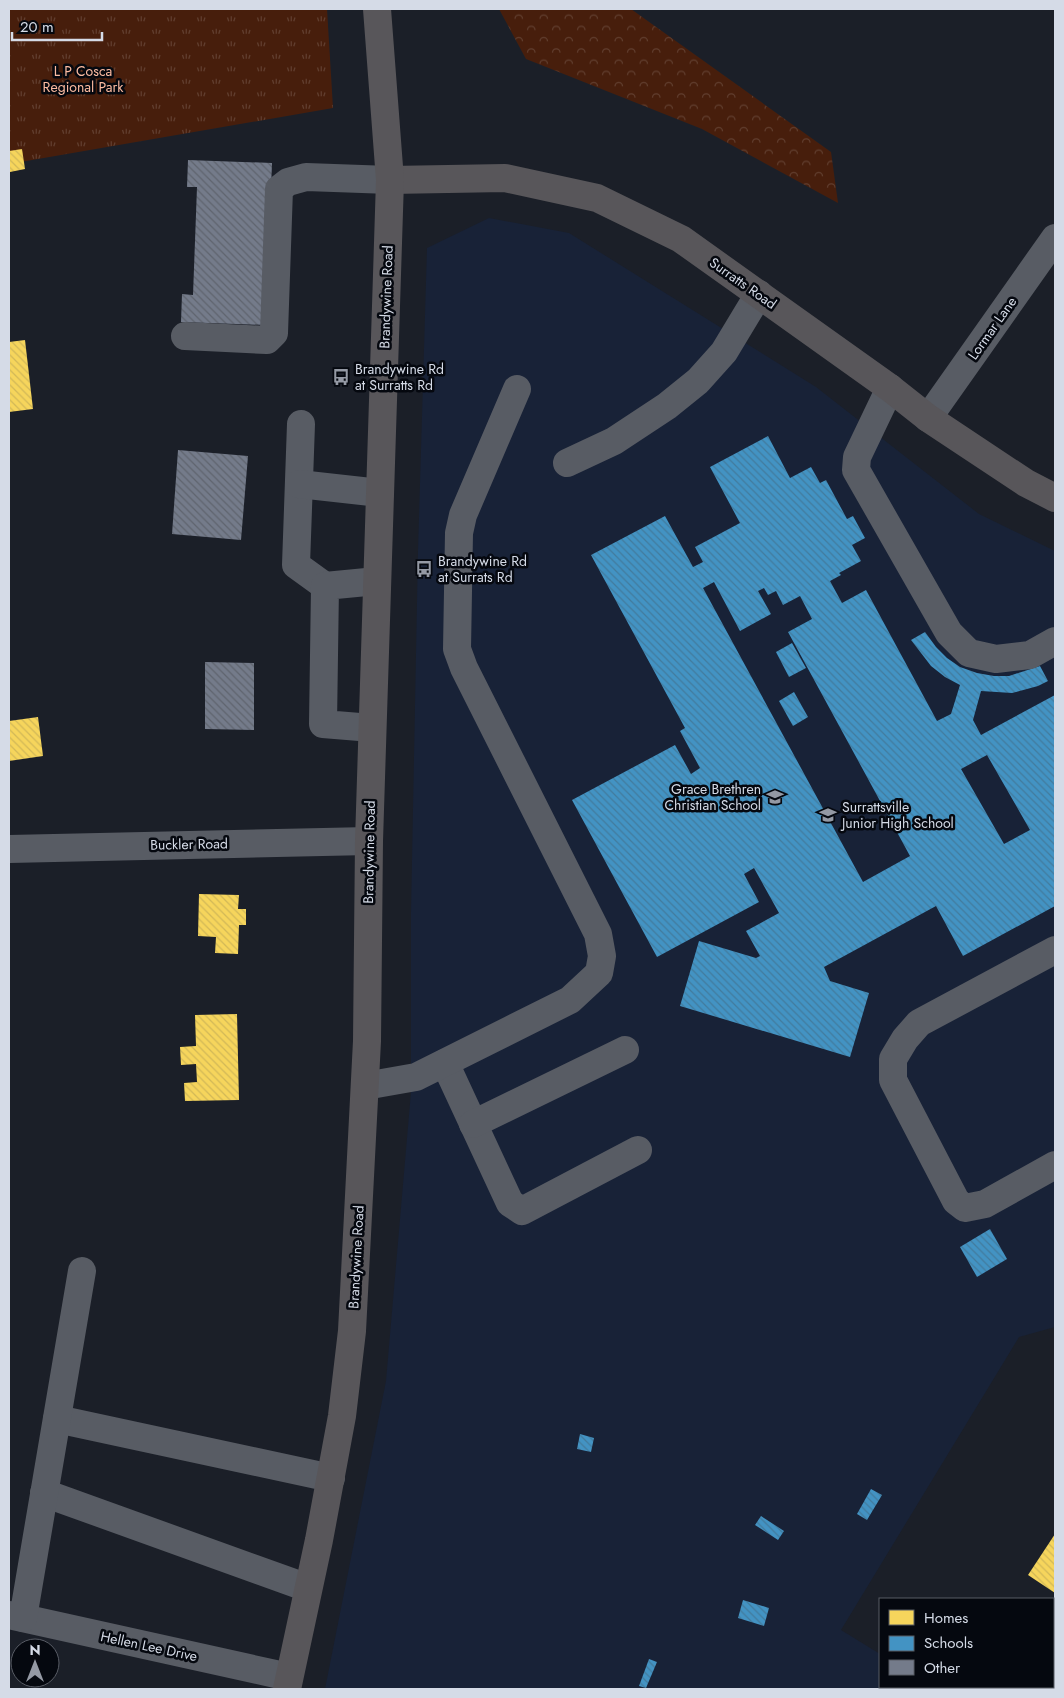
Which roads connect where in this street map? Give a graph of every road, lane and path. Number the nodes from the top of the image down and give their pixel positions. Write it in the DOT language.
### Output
graph roads {
  1 [pos="377,9"];
  2 [pos="390,180"];
  3 [pos="1055,238"];
  4 [pos="759,294"];
  5 [pos="185,336"];
  6 [pos="890,388"];
  7 [pos="517,389"];
  8 [pos="928,418"];
  9 [pos="300,424"];
  10 [pos="567,462"];
  11 [pos="299,484"];
  12 [pos="380,493"];
  13 [pos="1055,498"];
  14 [pos="377,582"];
  15 [pos="325,586"];
  16 [pos="1055,641"];
  17 [pos="372,728"];
  18 [pos="369,841"];
  19 [pos="9,849"];
  20 [pos="1055,950"];
  21 [pos="625,1050"];
  22 [pos="445,1063"];
  23 [pos="365,1086"];
  24 [pos="474,1124"];
  25 [pos="638,1150"];
  26 [pos="1055,1165"];
  27 [pos="82,1271"];
  28 [pos="57,1419"];
  29 [pos="331,1478"];
  30 [pos="44,1493"];
  31 [pos="308,1588"];
  32 [pos="16,1616"];
  33 [pos="288,1683"];
  1 -- 2 [label="main road, Brandywine Road"];
  2 -- 4 [label="main road, Surratts Road"];
  2 -- 5 [label="street"];
  2 -- 12 [label="main road, Brandywine Road"];
  3 -- 8 [label="street, Lormar Lane"];
  4 -- 6 [label="main road, Surratts Road"];
  4 -- 10 [label="street"];
  6 -- 8 [label="main road, Surratts Road"];
  6 -- 16 [label="street"];
  7 -- 22 [label="street"];
  8 -- 13 [label="main road, Surratts Road"];
  9 -- 11 [label="street"];
  11 -- 12 [label="street"];
  11 -- 15 [label="street"];
  12 -- 14 [label="main road, Brandywine Road"];
  14 -- 15 [label="street"];
  14 -- 17 [label="main road, Brandywine Road"];
  15 -- 17 [label="street"];
  17 -- 18 [label="main road, Brandywine Road"];
  18 -- 19 [label="street, Buckler Road"];
  18 -- 23 [label="main road, Brandywine Road"];
  20 -- 26 [label="street"];
  21 -- 24 [label="street"];
  22 -- 23 [label="street"];
  22 -- 24 [label="street"];
  23 -- 29 [label="main road, Brandywine Road"];
  24 -- 25 [label="street"];
  27 -- 28 [label="street"];
  28 -- 29 [label="street"];
  28 -- 30 [label="street"];
  29 -- 31 [label="main road, Brandywine Road"];
  30 -- 31 [label="street"];
  30 -- 32 [label="street"];
  31 -- 33 [label="main road, Brandywine Road"];
  32 -- 33 [label="street, Hellen Lee Drive"];
}
